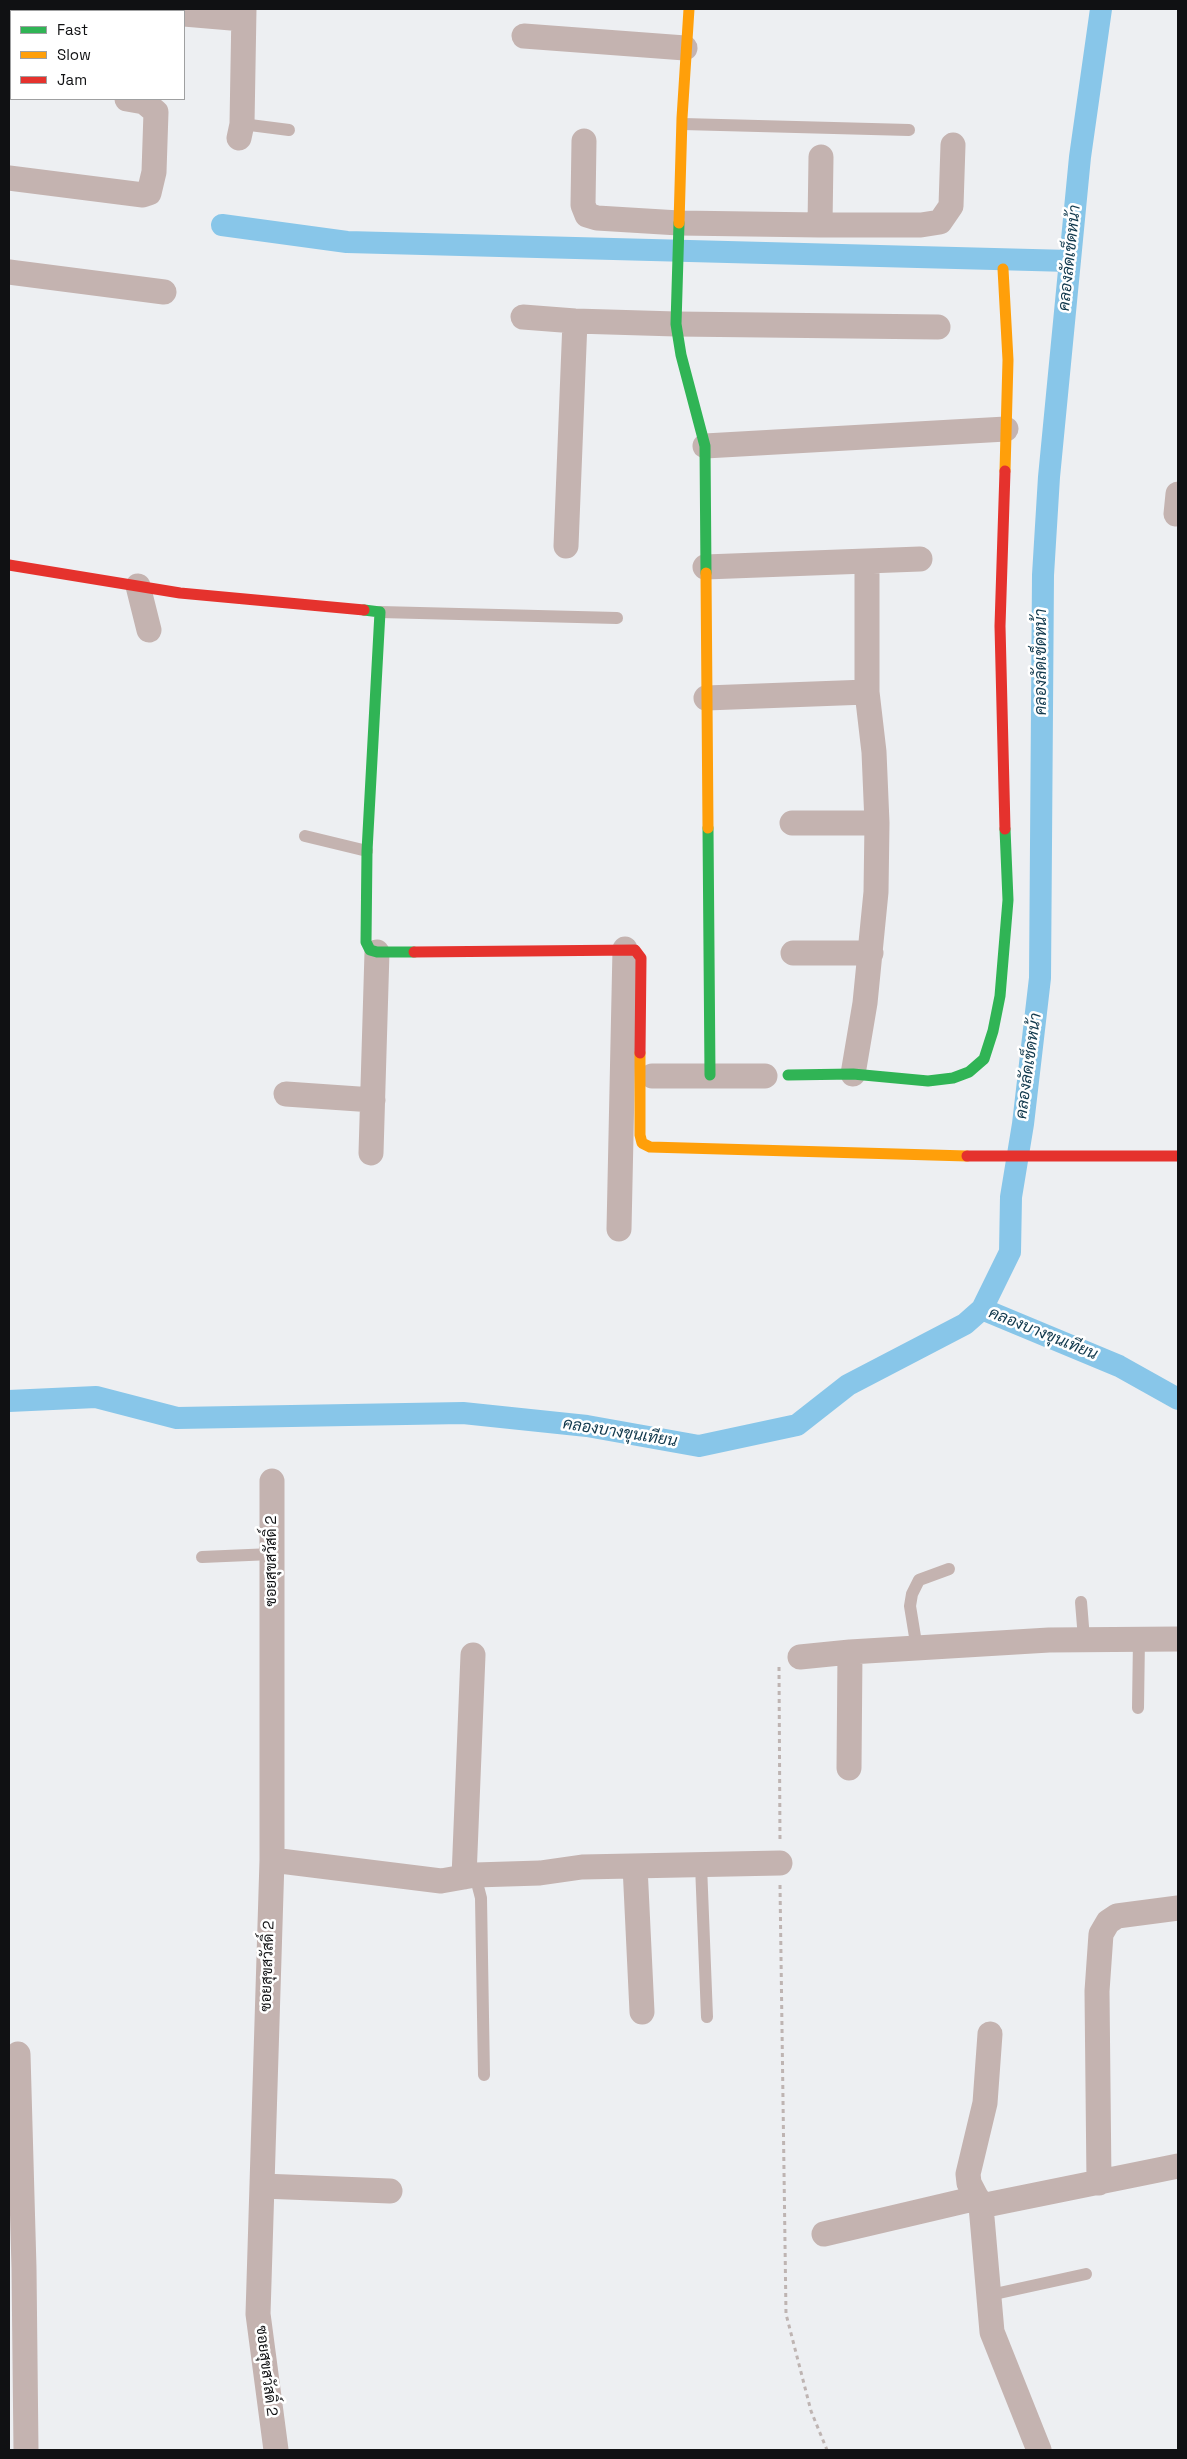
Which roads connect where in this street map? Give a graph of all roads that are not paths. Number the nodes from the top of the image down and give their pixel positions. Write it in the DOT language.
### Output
graph roads {
  1 [pos="128,9"];
  2 [pos="689,9"];
  3 [pos="142,10"];
  4 [pos="185,14"];
  5 [pos="243,14"];
  6 [pos="524,36"];
  7 [pos="686,48"];
  8 [pos="133,100"];
  9 [pos="682,124"];
  10 [pos="289,130"];
  11 [pos="910,130"];
  12 [pos="240,131"];
  13 [pos="584,141"];
  14 [pos="953,145"];
  15 [pos="821,157"];
  16 [pos="9,178"];
  17 [pos="820,225"];
  18 [pos="678,230"];
  19 [pos="1003,269"];
  20 [pos="9,272"];
  21 [pos="164,292"];
  22 [pos="523,317"];
  23 [pos="575,321"];
  24 [pos="676,324"];
  25 [pos="938,327"];
  26 [pos="1006,429"];
  27 [pos="705,446"];
  28 [pos="566,546"];
  29 [pos="920,559"];
  30 [pos="868,561"];
  31 [pos="9,565"];
  32 [pos="705,568"];
  33 [pos="138,586"];
  34 [pos="380,612"];
  35 [pos="617,618"];
  36 [pos="149,630"];
  37 [pos="867,692"];
  38 [pos="706,698"];
  39 [pos="792,823"];
  40 [pos="877,823"];
  41 [pos="305,836"];
  42 [pos="368,851"];
  43 [pos="626,949"];
  44 [pos="377,952"];
  45 [pos="793,953"];
  46 [pos="871,953"];
  47 [pos="853,1074"];
  48 [pos="710,1075"];
  49 [pos="652,1076"];
  50 [pos="777,1076"];
  51 [pos="286,1094"];
  52 [pos="373,1100"];
  53 [pos="371,1153"];
  54 [pos="1178,1156"];
  55 [pos="618,1229"];
  56 [pos="272,1481"];
  57 [pos="272,1554"];
  58 [pos="202,1556"];
  59 [pos="949,1569"];
  60 [pos="1080,1602"];
  61 [pos="1140,1638"];
  62 [pos="1084,1639"];
  63 [pos="1178,1639"];
  64 [pos="917,1649"];
  65 [pos="850,1652"];
  66 [pos="473,1655"];
  67 [pos="800,1657"];
  68 [pos="1138,1708"];
  69 [pos="849,1768"];
  70 [pos="272,1860"];
  71 [pos="780,1863"];
  72 [pos="701,1865"];
  73 [pos="635,1866"];
  74 [pos="469,1876"];
  75 [pos="1178,1908"];
  76 [pos="642,2012"];
  77 [pos="707,2017"];
  78 [pos="990,2034"];
  79 [pos="18,2054"];
  80 [pos="484,2075"];
  81 [pos="1178,2166"];
  82 [pos="1099,2183"];
  83 [pos="262,2186"];
  84 [pos="390,2191"];
  85 [pos="979,2202"];
  86 [pos="824,2234"];
  87 [pos="16,2268"];
  88 [pos="1086,2274"];
  89 [pos="990,2295"];
  90 [pos="17,2410"];
  91 [pos="26,2450"];
  92 [pos="276,2450"];
  93 [pos="1039,2450"];
  1 -- 3 [label="street"];
  2 -- 7 [label="street"];
  4 -- 5 [label="street"];
  5 -- 12 [label="street"];
  6 -- 7 [label="street"];
  7 -- 9 [label="street"];
  8 -- 16 [label="street"];
  9 -- 11 [label="lane"];
  9 -- 18 [label="street"];
  10 -- 12 [label="lane"];
  13 -- 18 [label="street"];
  14 -- 17 [label="street"];
  15 -- 17 [label="street"];
  17 -- 18 [label="street"];
  18 -- 24 [label="street"];
  19 -- 26 [label="street"];
  20 -- 21 [label="street"];
  22 -- 23 [label="street"];
  23 -- 24 [label="street"];
  23 -- 28 [label="street"];
  24 -- 25 [label="street"];
  24 -- 27 [label="street"];
  26 -- 27 [label="street"];
  26 -- 47 [label="street"];
  27 -- 32 [label="street"];
  29 -- 30 [label="street"];
  30 -- 32 [label="street"];
  30 -- 37 [label="street"];
  31 -- 33 [label="street"];
  32 -- 38 [label="street"];
  33 -- 34 [label="street"];
  33 -- 36 [label="street"];
  34 -- 35 [label="lane"];
  34 -- 42 [label="street"];
  37 -- 38 [label="street"];
  37 -- 40 [label="street"];
  38 -- 48 [label="street"];
  39 -- 40 [label="street"];
  40 -- 46 [label="street"];
  41 -- 42 [label="lane"];
  42 -- 44 [label="street"];
  43 -- 44 [label="street"];
  43 -- 54 [label="street"];
  43 -- 55 [label="street"];
  44 -- 52 [label="street"];
  45 -- 46 [label="street"];
  46 -- 47 [label="street"];
  47 -- 50 [label="street"];
  48 -- 49 [label="street"];
  48 -- 50 [label="street"];
  51 -- 52 [label="street"];
  52 -- 53 [label="street"];
  56 -- 57 [label="street, ซอยสุขสวัสดิ์ 2"];
  57 -- 58 [label="lane"];
  57 -- 70 [label="street, ซอยสุขสวัสดิ์ 2"];
  59 -- 64 [label="lane"];
  60 -- 62 [label="lane"];
  61 -- 62 [label="street"];
  61 -- 63 [label="street"];
  61 -- 68 [label="lane"];
  62 -- 64 [label="street"];
  64 -- 65 [label="street"];
  65 -- 67 [label="street"];
  65 -- 69 [label="street"];
  66 -- 74 [label="street"];
  70 -- 74 [label="street"];
  70 -- 83 [label="street, ซอยสุขสวัสดิ์ 2"];
  71 -- 72 [label="street"];
  72 -- 73 [label="street"];
  72 -- 77 [label="lane"];
  73 -- 74 [label="street"];
  73 -- 76 [label="street"];
  74 -- 80 [label="lane"];
  75 -- 82 [label="street"];
  78 -- 85 [label="street"];
  79 -- 87 [label="street"];
  81 -- 82 [label="street"];
  82 -- 85 [label="street"];
  83 -- 84 [label="street"];
  83 -- 92 [label="street, ซอยสุขสวัสดิ์ 2"];
  85 -- 86 [label="street"];
  85 -- 89 [label="street"];
  87 -- 90 [label="street"];
  88 -- 89 [label="lane"];
  89 -- 93 [label="street"];
  90 -- 91 [label="street"];
}
